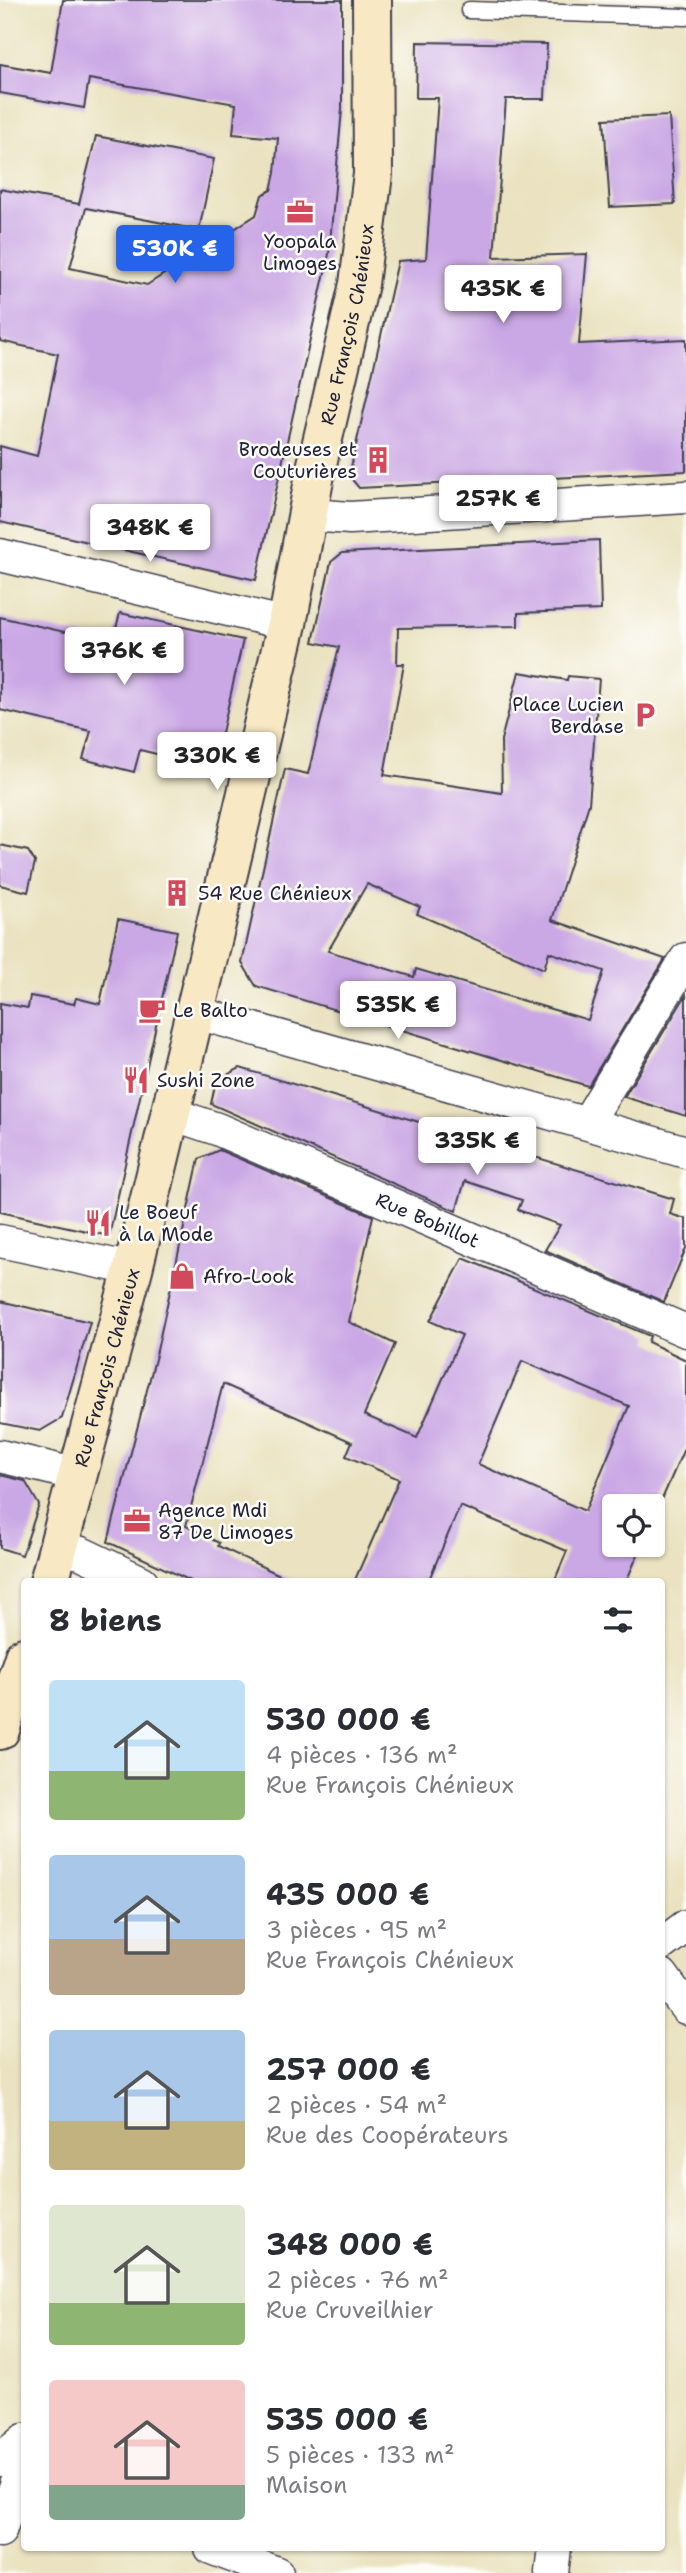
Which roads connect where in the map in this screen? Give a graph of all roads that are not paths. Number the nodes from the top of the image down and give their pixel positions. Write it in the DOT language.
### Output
graph roads {
  1 [pos="372,0"];
  2 [pos="469,10"];
  3 [pos="686,17"];
  4 [pos="686,497"];
  5 [pos="310,515"];
  6 [pos="0,555"];
  7 [pos="287,624"];
  8 [pos="686,959"];
  9 [pos="194,1012"];
  10 [pos="169,1113"];
  11 [pos="588,1121"];
  12 [pos="686,1152"];
  13 [pos="0,1241"];
  14 [pos="133,1269"];
  15 [pos="686,1331"];
  16 [pos="0,1456"];
  17 [pos="78,1475"];
  18 [pos="55,1565"];
  19 [pos="134,1578"];
  20 [pos="21,1666"];
  21 [pos="0,1730"];
  22 [pos="686,1926"];
  23 [pos="665,1942"];
  24 [pos="665,1979"];
  25 [pos="686,2008"];
  26 [pos="21,2447"];
  27 [pos="11,2469"];
  28 [pos="0,2531"];
  29 [pos="219,2551"];
  30 [pos="555,2551"];
  31 [pos="277,2573"];
  32 [pos="552,2573"];
  1 -- 5 [label="main road, Rue François Chénieux"];
  2 -- 3 [label="lane"];
  4 -- 5 [label="street"];
  5 -- 7 [label="main road, Rue François Chénieux"];
  6 -- 7 [label="street"];
  7 -- 9 [label="main road, Rue François Chénieux"];
  8 -- 11 [label="street"];
  9 -- 10 [label="main road, Rue François Chénieux"];
  9 -- 11 [label="street"];
  10 -- 14 [label="main road, Rue François Chénieux"];
  10 -- 15 [label="street, Rue Bobillot"];
  11 -- 12 [label="street"];
  13 -- 14 [label="street"];
  14 -- 17 [label="main road, Rue François Chénieux"];
  16 -- 17 [label="street"];
  17 -- 18 [label="main road, Rue François Chénieux"];
  18 -- 19 [label="street"];
  20 -- 21 [label="main road"];
  22 -- 23 [label="street"];
  24 -- 25 [label="street"];
  26 -- 27 [label="street"];
  27 -- 28 [label="street"];
  29 -- 31 [label="street"];
  30 -- 32 [label="street"];
}
